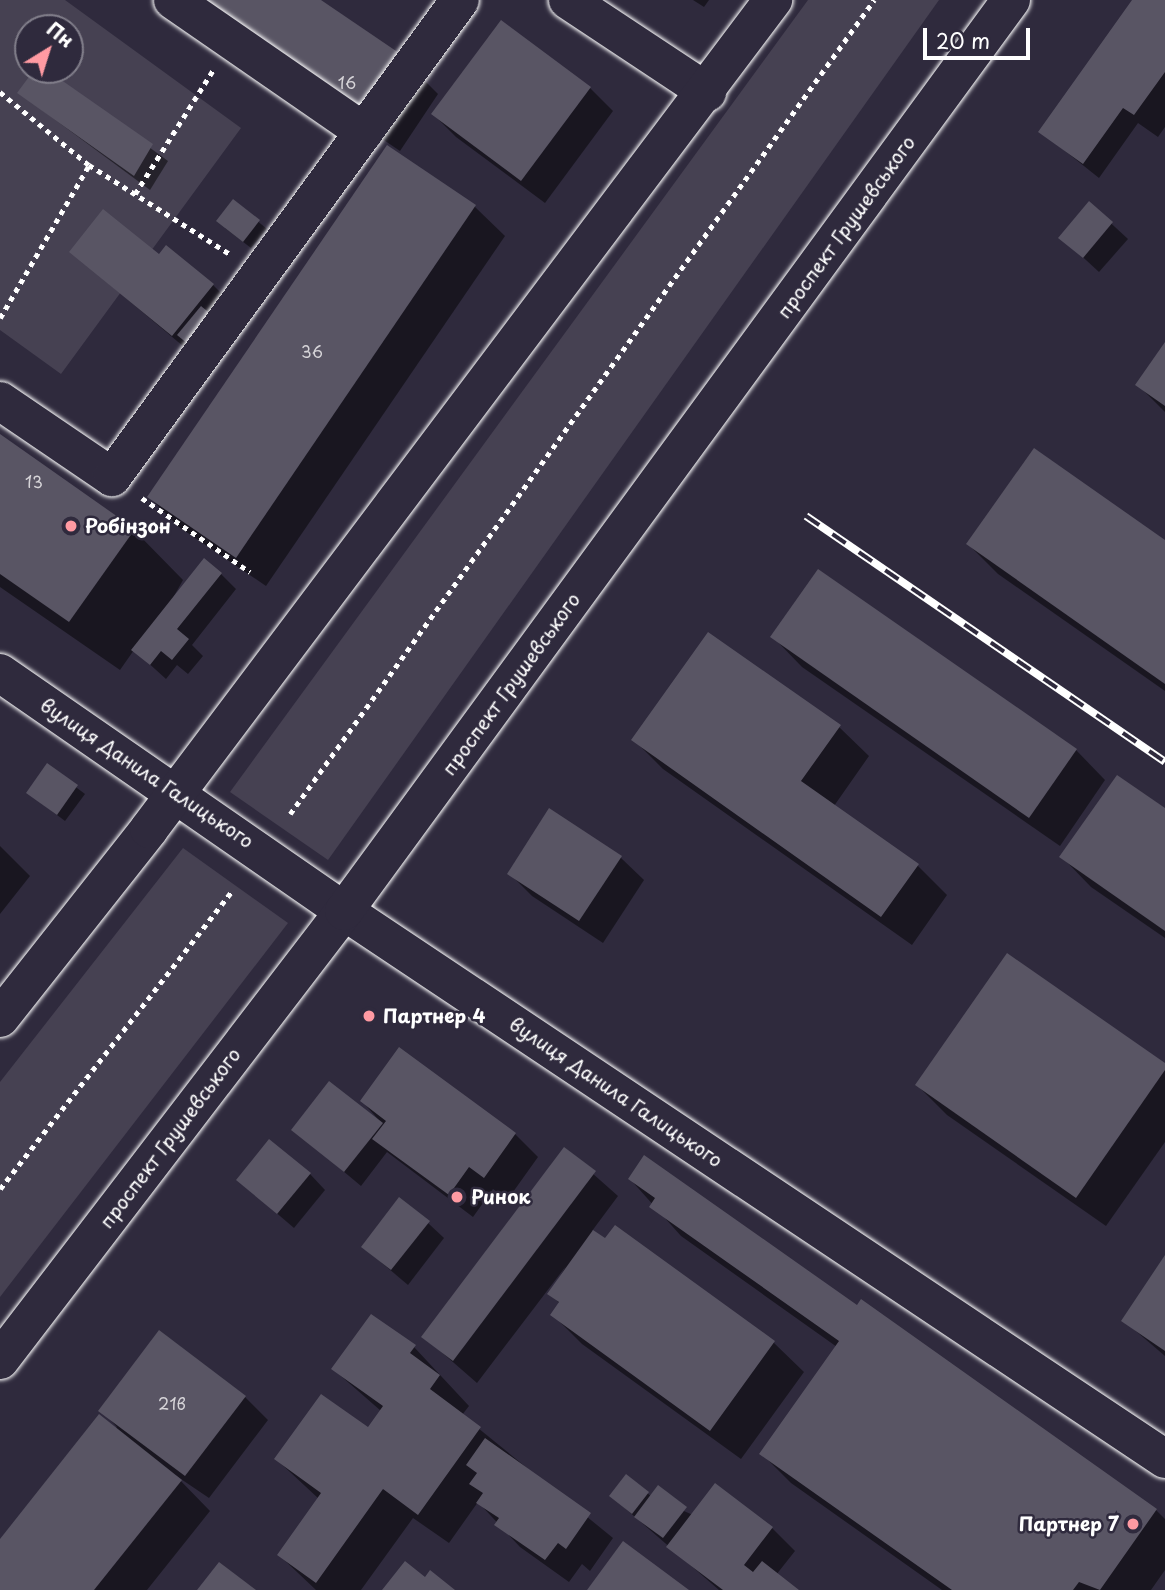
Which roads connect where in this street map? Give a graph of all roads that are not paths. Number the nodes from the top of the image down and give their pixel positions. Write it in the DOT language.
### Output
graph roads {
  1 [pos="173,0"];
  2 [pos="460,0"];
  3 [pos="568,0"];
  4 [pos="773,0"];
  5 [pos="1010,0"];
  6 [pos="707,92"];
  7 [pos="364,132"];
  8 [pos="0,401"];
  9 [pos="0,673"];
  10 [pos="176,792"];
  11 [pos="344,911"];
  12 [pos="0,1018"];
  13 [pos="0,1360"];
  14 [pos="1165,1459"];
  1 -- 7 [label="main road"];
  2 -- 7 [label="main road"];
  3 -- 6 [label="main road"];
  4 -- 6 [label="main road"];
  5 -- 11 [label="main road, проспект Грушевського"];
  6 -- 10 [label="main road"];
  7 -- 8 [label="main road"];
  9 -- 10 [label="main road, вулиця Данила Галицького"];
  10 -- 11 [label="main road, вулиця Данила Галицького"];
  10 -- 12 [label="main road"];
  11 -- 13 [label="main road, проспект Грушевського"];
  11 -- 14 [label="main road, вулиця Данила Галицького"];
}
